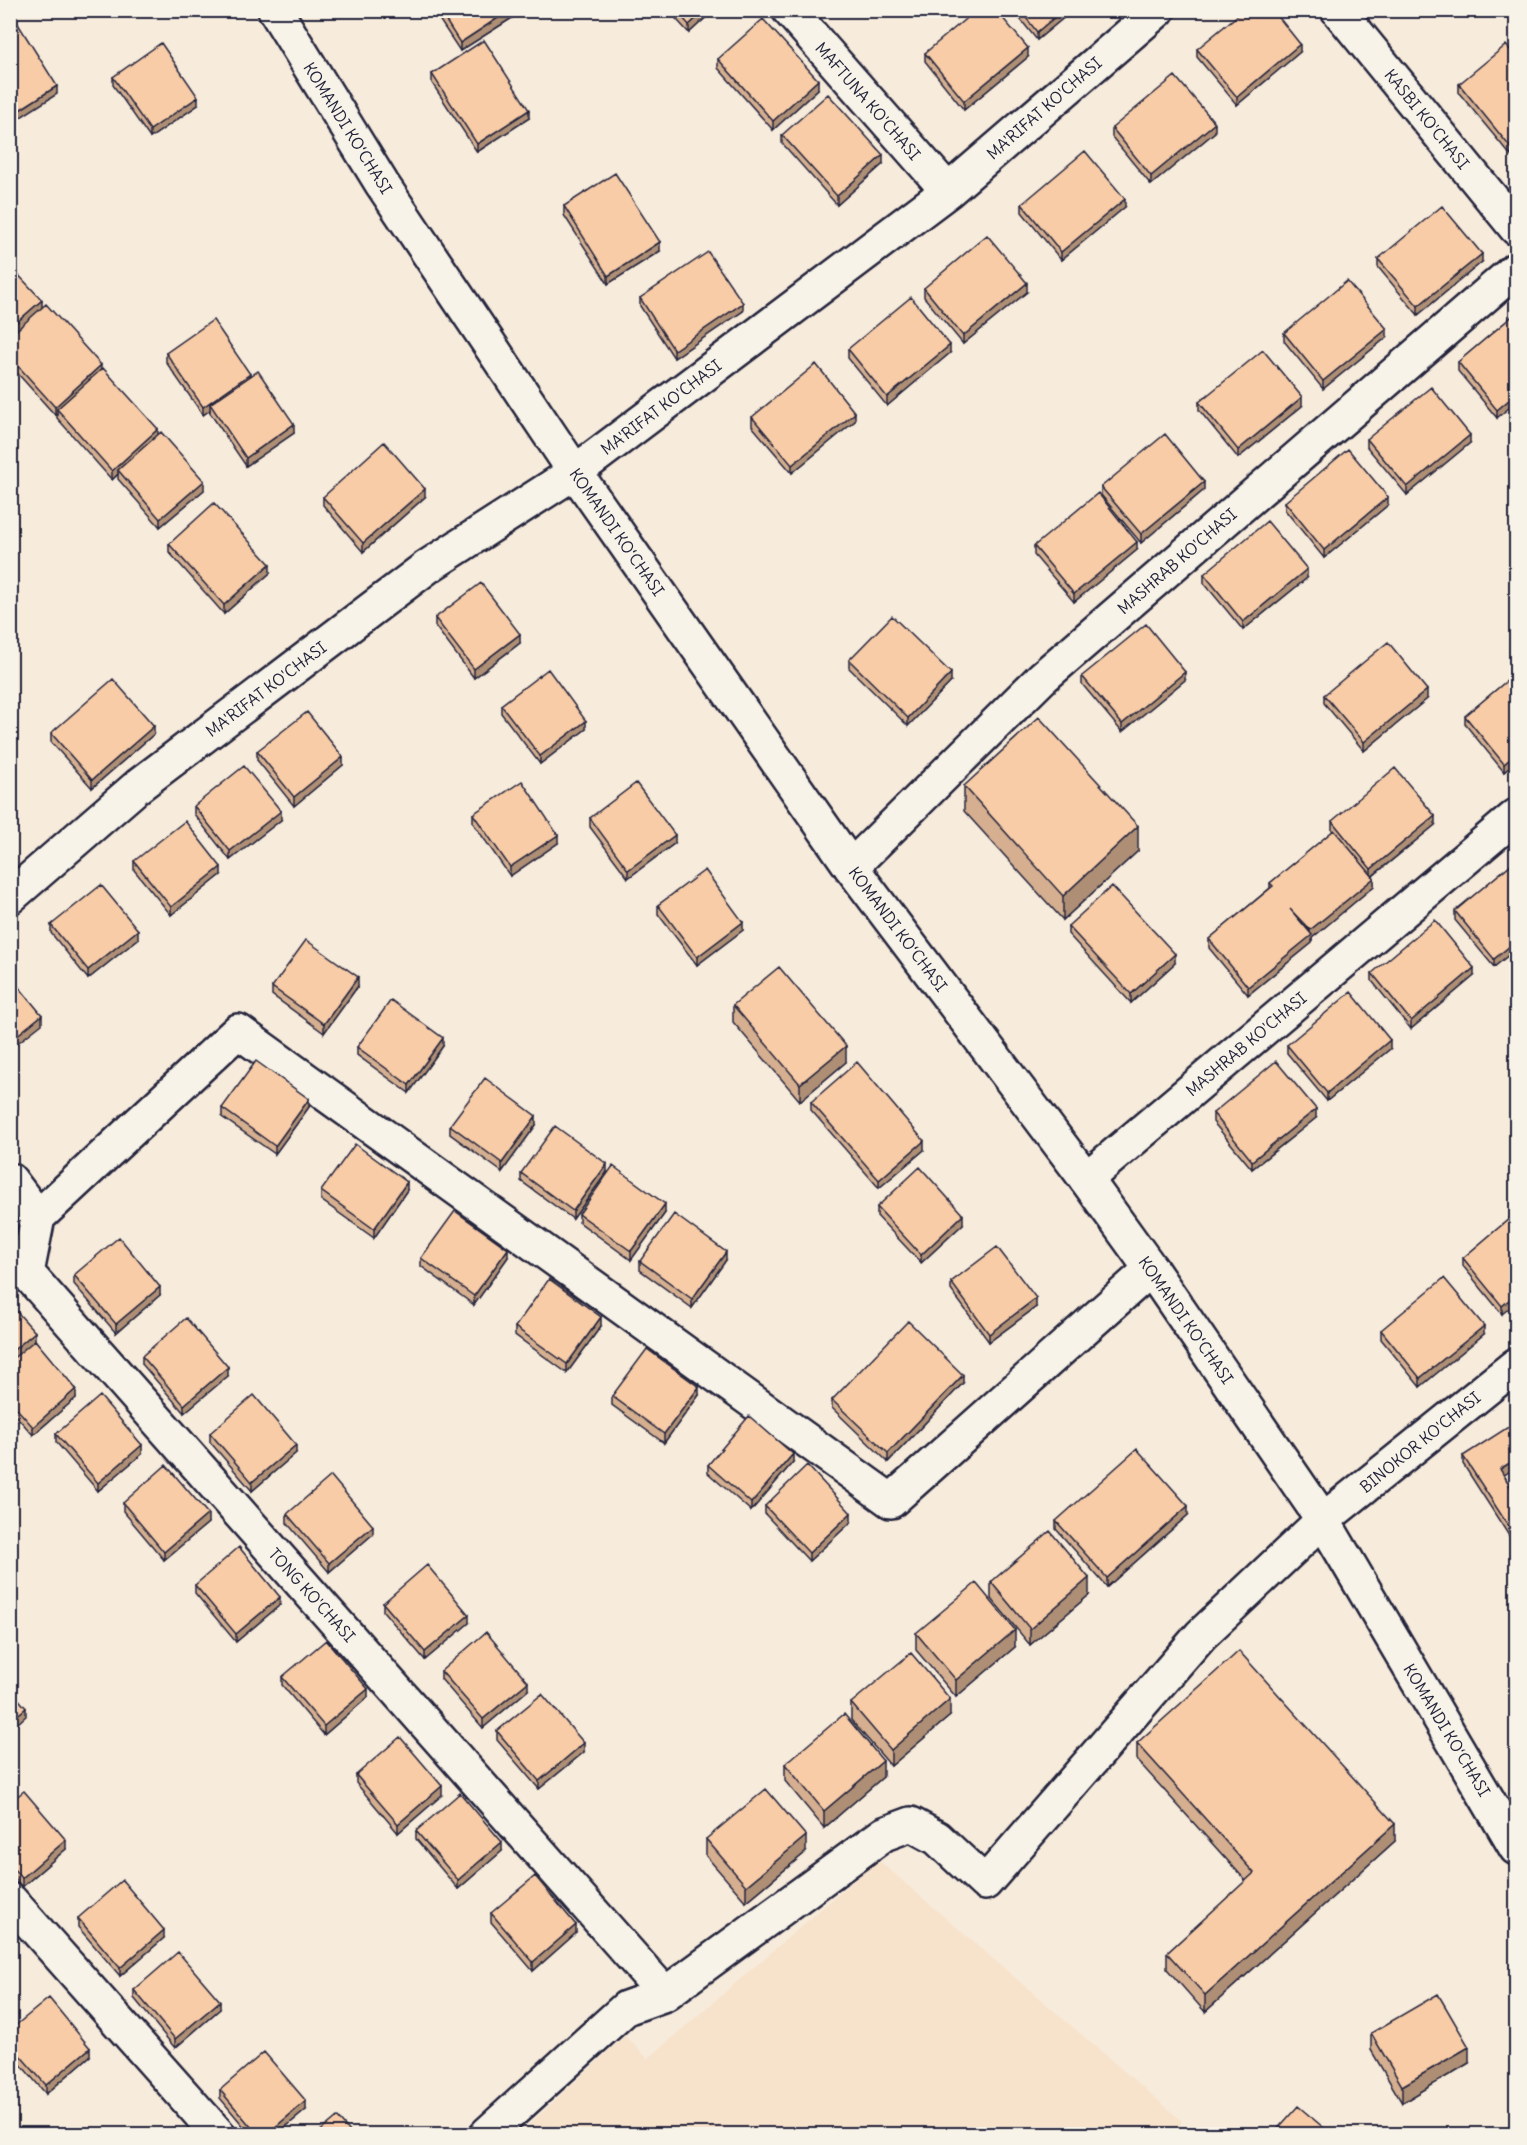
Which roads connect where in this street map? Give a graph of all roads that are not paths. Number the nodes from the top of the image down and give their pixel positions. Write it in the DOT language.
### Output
graph roads {
  1 [pos="275,10"];
  2 [pos="789,10"];
  3 [pos="1158,10"];
  4 [pos="1338,10"];
  5 [pos="948,191"];
  6 [pos="1516,228"];
  7 [pos="1516,269"];
  8 [pos="575,472"];
  9 [pos="1516,816"];
  10 [pos="851,867"];
  11 [pos="10,897"];
  12 [pos="1086,1179"];
  13 [pos="10,1180"];
  14 [pos="38,1217"];
  15 [pos="1151,1269"];
  16 [pos="1516,1365"];
  17 [pos="1323,1520"];
  18 [pos="1516,1848"];
  19 [pos="10,1900"];
  20 [pos="665,1994"];
  21 [pos="218,2134"];
  22 [pos="487,2134"];
  1 -- 8 [label="street, KOMANDI KO‘CHASI"];
  2 -- 5 [label="street, MAFTUNA KO'CHASI"];
  3 -- 5 [label="street, MA'RIFAT KO'CHASI"];
  4 -- 6 [label="street, KASBI KO'CHASI"];
  5 -- 8 [label="street, MA'RIFAT KO'CHASI"];
  7 -- 10 [label="street, MASHRAB KO'CHASI"];
  8 -- 10 [label="street, KOMANDI KO‘CHASI"];
  8 -- 11 [label="street, MA'RIFAT KO'CHASI"];
  9 -- 12 [label="street, MASHRAB KO'CHASI"];
  10 -- 12 [label="street, KOMANDI KO‘CHASI"];
  12 -- 15 [label="street, KOMANDI KO‘CHASI"];
  13 -- 14 [label="street"];
  14 -- 15 [label="street"];
  14 -- 20 [label="street, TONG KO'CHASI"];
  15 -- 17 [label="street, KOMANDI KO‘CHASI"];
  16 -- 17 [label="street, BINOKOR KO'CHASI"];
  17 -- 18 [label="street, KOMANDI KO‘CHASI"];
  17 -- 20 [label="street, BINOKOR KO'CHASI"];
  19 -- 21 [label="street"];
  20 -- 22 [label="street"];
}
